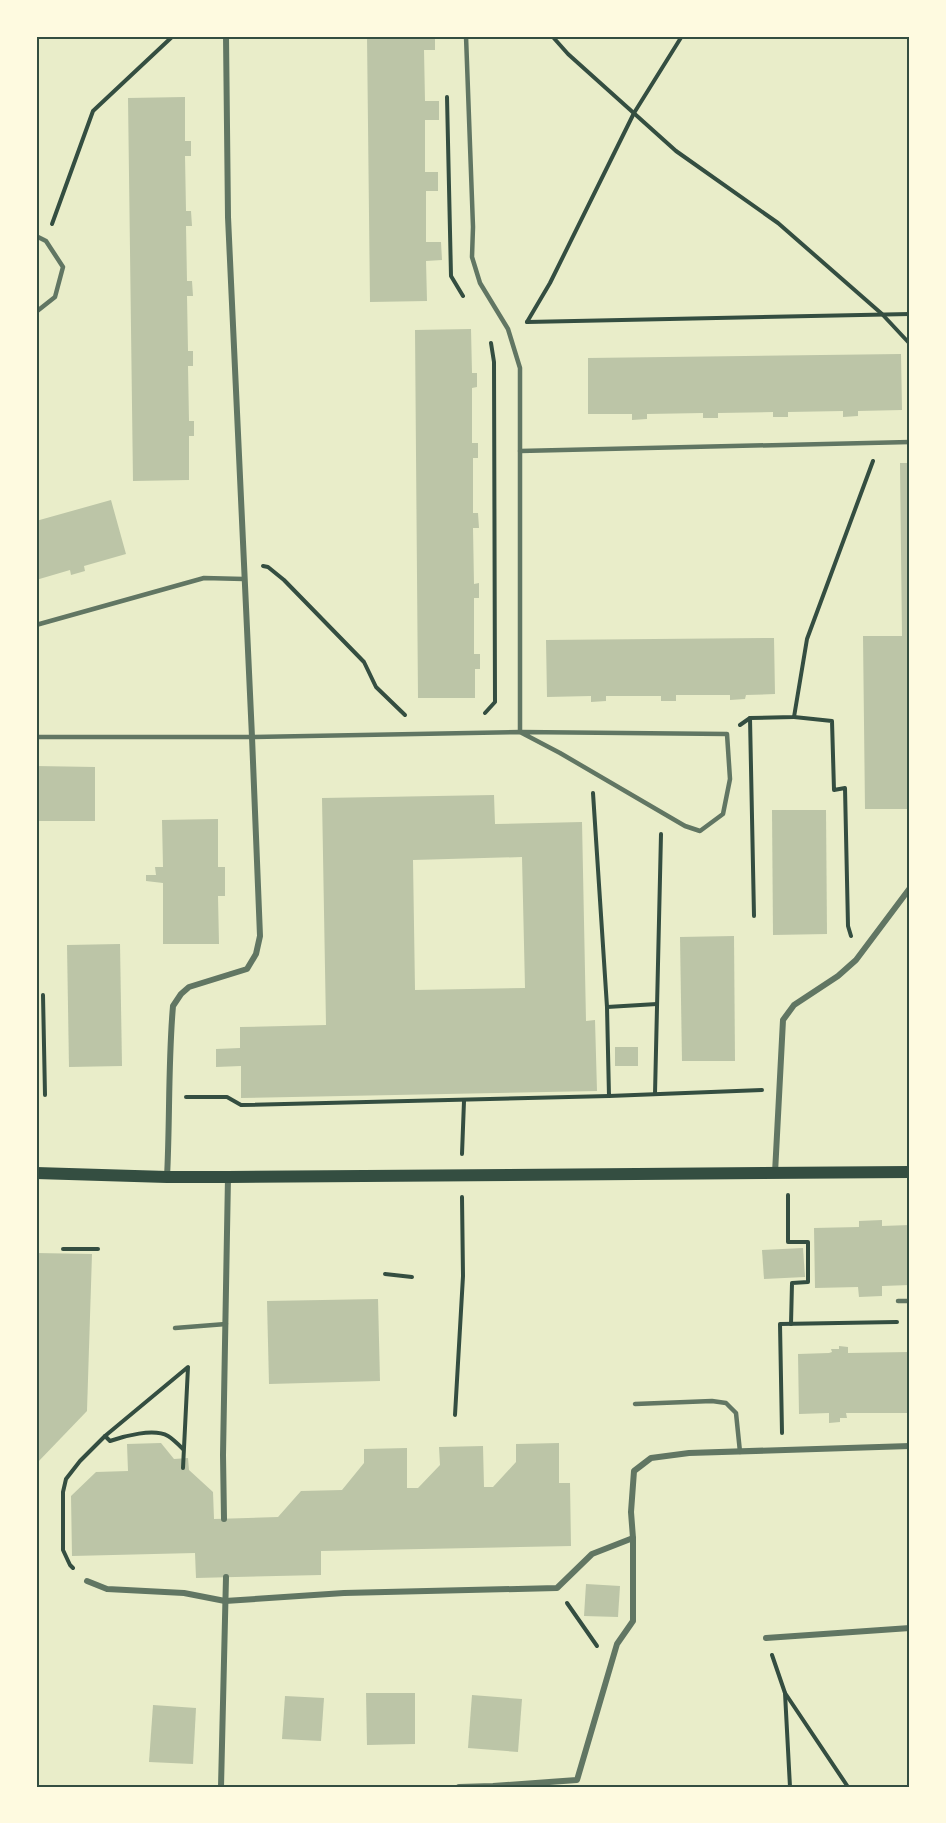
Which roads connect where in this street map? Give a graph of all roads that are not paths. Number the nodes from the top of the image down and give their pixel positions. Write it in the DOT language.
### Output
graph roads {
  1 [pos="226,36"];
  2 [pos="466,36"];
  3 [pos="36,236"];
  4 [pos="36,312"];
  5 [pos="910,442"];
  6 [pos="520,451"];
  7 [pos="244,579"];
  8 [pos="36,625"];
  9 [pos="520,732"];
  10 [pos="36,737"];
  11 [pos="252,738"];
  12 [pos="910,888"];
  13 [pos="910,1172"];
  14 [pos="36,1173"];
  15 [pos="775,1173"];
  16 [pos="228,1177"];
  17 [pos="167,1178"];
  18 [pos="910,1300"];
  19 [pos="898,1301"];
  20 [pos="226,1324"];
  21 [pos="175,1328"];
  22 [pos="634,1404"];
  23 [pos="910,1446"];
  24 [pos="740,1452"];
  25 [pos="224,1519"];
  26 [pos="633,1538"];
  27 [pos="226,1577"];
  28 [pos="87,1581"];
  29 [pos="225,1601"];
  30 [pos="910,1628"];
  31 [pos="766,1638"];
  32 [pos="220,1787"];
  33 [pos="459,1787"];
  34 [pos="493,1787"];
  1 -- 7 [label="street"];
  2 -- 6 [label="lane"];
  3 -- 4 [label="lane"];
  5 -- 6 [label="lane"];
  6 -- 9 [label="lane"];
  7 -- 8 [label="lane"];
  7 -- 11 [label="street"];
  9 -- 9 [label="lane"];
  9 -- 11 [label="lane"];
  10 -- 11 [label="lane"];
  11 -- 17 [label="street"];
  12 -- 15 [label="street"];
  13 -- 15 [label="main road"];
  14 -- 17 [label="main road"];
  15 -- 16 [label="main road"];
  16 -- 17 [label="main road"];
  16 -- 20 [label="street"];
  18 -- 19 [label="lane"];
  20 -- 21 [label="lane"];
  20 -- 25 [label="street"];
  22 -- 24 [label="lane"];
  23 -- 24 [label="street"];
  24 -- 26 [label="street"];
  26 -- 29 [label="street"];
  26 -- 34 [label="street"];
  27 -- 29 [label="street"];
  28 -- 29 [label="street"];
  29 -- 32 [label="street"];
  30 -- 31 [label="street"];
  33 -- 34 [label="street"];
}
